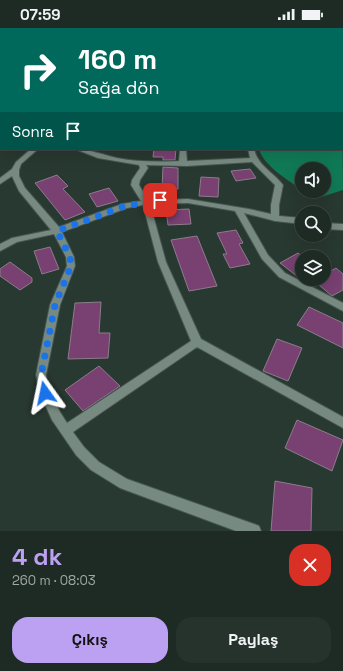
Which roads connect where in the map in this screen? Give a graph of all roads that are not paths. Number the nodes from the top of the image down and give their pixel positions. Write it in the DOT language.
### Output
graph roads {
  1 [pos="34,150"];
  2 [pos="81,150"];
  3 [pos="183,150"];
  4 [pos="251,150"];
  5 [pos="254,160"];
  6 [pos="183,163"];
  7 [pos="142,164"];
  8 [pos="15,170"];
  9 [pos="0,182"];
  10 [pos="146,202"];
  11 [pos="238,209"];
  12 [pos="275,218"];
  13 [pos="295,221"];
  14 [pos="331,226"];
  15 [pos="343,227"];
  16 [pos="57,231"];
  17 [pos="0,248"];
  18 [pos="343,308"];
  19 [pos="197,342"];
  20 [pos="343,423"];
  21 [pos="66,430"];
  22 [pos="254,531"];
  1 -- 8 [label="street"];
  2 -- 7 [label="street"];
  3 -- 6 [label="street"];
  4 -- 5 [label="street"];
  5 -- 6 [label="street"];
  5 -- 12 [label="street"];
  6 -- 7 [label="street"];
  7 -- 10 [label="street"];
  8 -- 9 [label="street"];
  8 -- 16 [label="street"];
  10 -- 11 [label="street"];
  10 -- 16 [label="street"];
  10 -- 19 [label="street"];
  11 -- 12 [label="street"];
  11 -- 18 [label="street"];
  12 -- 13 [label="street"];
  14 -- 15 [label="street"];
  16 -- 17 [label="street"];
  16 -- 21 [label="street"];
  19 -- 20 [label="street"];
  19 -- 21 [label="street"];
  21 -- 22 [label="street"];
}
